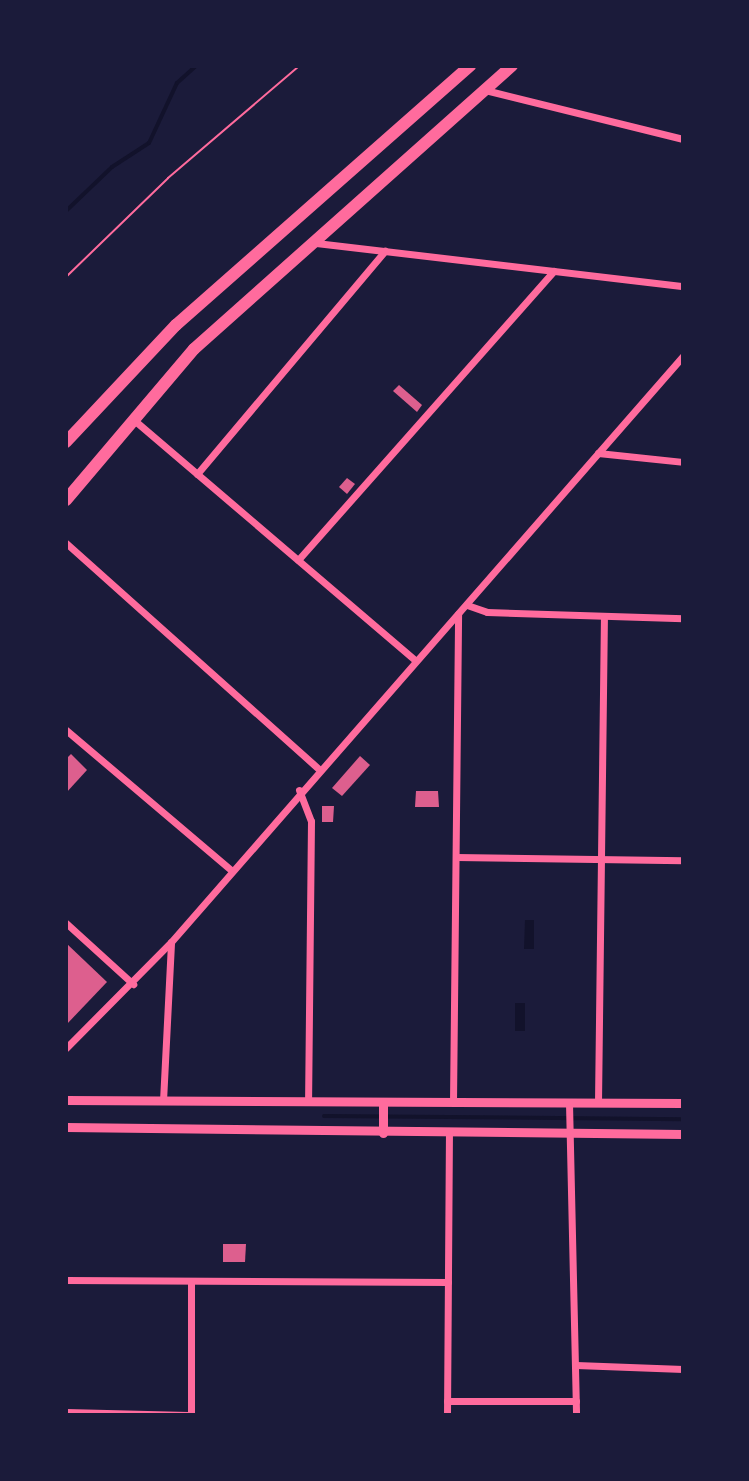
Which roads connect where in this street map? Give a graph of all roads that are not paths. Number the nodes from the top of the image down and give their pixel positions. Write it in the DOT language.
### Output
graph roads {
  1 [pos="470,66"];
  2 [pos="512,66"];
  3 [pos="485,90"];
  4 [pos="683,139"];
  5 [pos="316,243"];
  6 [pos="385,251"];
  7 [pos="554,271"];
  8 [pos="683,286"];
  9 [pos="683,356"];
  10 [pos="133,419"];
  11 [pos="66,442"];
  12 [pos="598,453"];
  13 [pos="683,462"];
  14 [pos="197,474"];
  15 [pos="66,500"];
  16 [pos="66,543"];
  17 [pos="298,560"];
  18 [pos="467,605"];
  19 [pos="458,614"];
  20 [pos="604,616"];
  21 [pos="683,618"];
  22 [pos="415,660"];
  23 [pos="66,730"];
  24 [pos="318,768"];
  25 [pos="299,790"];
  26 [pos="456,857"];
  27 [pos="598,859"];
  28 [pos="683,860"];
  29 [pos="230,869"];
  30 [pos="66,923"];
  31 [pos="171,942"];
  32 [pos="133,984"];
  33 [pos="66,1048"];
  34 [pos="66,1100"];
  35 [pos="163,1101"];
  36 [pos="308,1102"];
  37 [pos="453,1102"];
  38 [pos="598,1103"];
  39 [pos="683,1103"];
  40 [pos="383,1106"];
  41 [pos="569,1106"];
  42 [pos="66,1127"];
  43 [pos="383,1129"];
  44 [pos="568,1130"];
  45 [pos="449,1133"];
  46 [pos="683,1134"];
  47 [pos="66,1280"];
  48 [pos="191,1282"];
  49 [pos="448,1282"];
  50 [pos="576,1365"];
  51 [pos="683,1369"];
  52 [pos="447,1401"];
  53 [pos="576,1401"];
  54 [pos="66,1412"];
  55 [pos="189,1415"];
  56 [pos="447,1415"];
  57 [pos="576,1415"];
  1 -- 11 [label="highway"];
  2 -- 3 [label="highway"];
  3 -- 4 [label="street"];
  3 -- 5 [label="highway"];
  5 -- 6 [label="street"];
  5 -- 10 [label="highway"];
  6 -- 7 [label="street"];
  6 -- 14 [label="street"];
  7 -- 8 [label="street"];
  7 -- 17 [label="street"];
  9 -- 12 [label="street"];
  10 -- 14 [label="street"];
  10 -- 15 [label="highway"];
  12 -- 13 [label="street"];
  12 -- 18 [label="street"];
  14 -- 17 [label="street"];
  16 -- 24 [label="street"];
  17 -- 22 [label="street"];
  18 -- 19 [label="street"];
  18 -- 20 [label="street"];
  19 -- 22 [label="street"];
  19 -- 26 [label="street"];
  20 -- 21 [label="street"];
  20 -- 27 [label="street"];
  22 -- 24 [label="street"];
  23 -- 29 [label="street"];
  24 -- 25 [label="street"];
  25 -- 29 [label="street"];
  25 -- 36 [label="street"];
  26 -- 27 [label="street"];
  26 -- 37 [label="street"];
  27 -- 28 [label="street"];
  27 -- 38 [label="street"];
  29 -- 31 [label="street"];
  30 -- 32 [label="street"];
  31 -- 32 [label="street"];
  31 -- 35 [label="street"];
  32 -- 33 [label="street"];
  34 -- 35 [label="street"];
  35 -- 36 [label="street"];
  36 -- 40 [label="street"];
  37 -- 40 [label="street"];
  37 -- 41 [label="street"];
  38 -- 39 [label="street"];
  38 -- 41 [label="street"];
  40 -- 43 [label="street"];
  41 -- 44 [label="street"];
  42 -- 43 [label="street"];
  43 -- 45 [label="street"];
  44 -- 45 [label="street"];
  44 -- 46 [label="street"];
  44 -- 50 [label="street"];
  45 -- 49 [label="street"];
  47 -- 48 [label="street"];
  48 -- 49 [label="street"];
  48 -- 55 [label="street"];
  49 -- 52 [label="street"];
  50 -- 51 [label="street"];
  50 -- 53 [label="street"];
  52 -- 53 [label="street"];
  52 -- 56 [label="street"];
  53 -- 57 [label="street"];
  54 -- 55 [label="street"];
}
